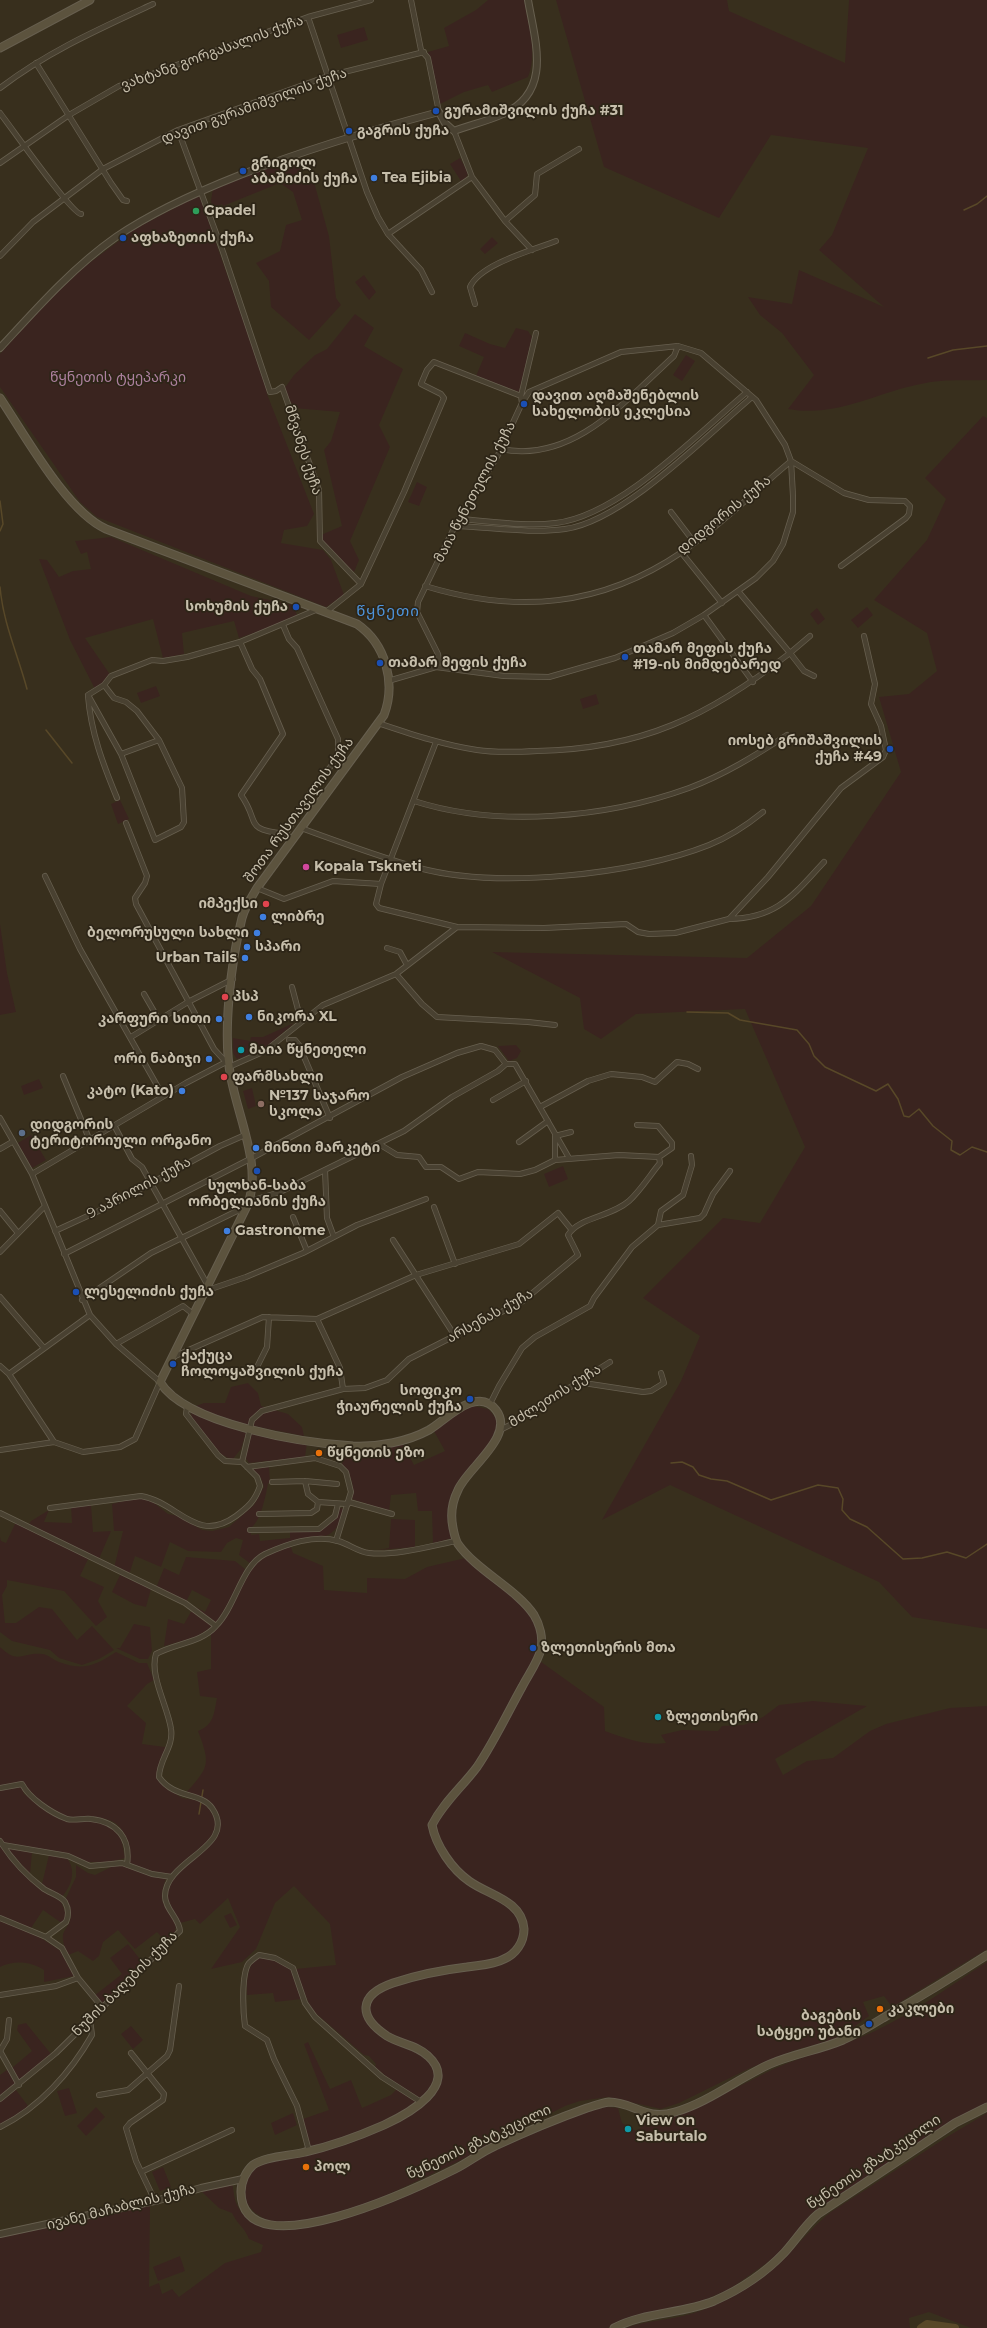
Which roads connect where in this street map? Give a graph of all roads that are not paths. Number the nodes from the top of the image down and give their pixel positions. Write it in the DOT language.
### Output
graph roads {
  1 [pos="90,0"];
  2 [pos="371,0"];
  3 [pos="411,0"];
  4 [pos="528,0"];
  5 [pos="153,4"];
  6 [pos="308,17"];
  7 [pos="0,48"];
  8 [pos="424,52"];
  9 [pos="36,63"];
  10 [pos="328,76"];
  11 [pos="0,88"];
  12 [pos="439,112"];
  13 [pos="0,113"];
  14 [pos="69,115"];
  15 [pos="178,130"];
  16 [pos="454,131"];
  17 [pos="348,137"];
  18 [pos="24,146"];
  19 [pos="579,149"];
  20 [pos="0,163"];
  21 [pos="103,169"];
  22 [pos="472,177"];
  23 [pos="201,190"];
  24 [pos="63,197"];
  25 [pos="126,201"];
  26 [pos="81,214"];
  27 [pos="505,221"];
  28 [pos="388,234"];
  29 [pos="556,242"];
  30 [pos="532,250"];
  31 [pos="0,256"];
  32 [pos="432,292"];
  33 [pos="475,304"];
  34 [pos="536,333"];
  35 [pos="678,346"];
  36 [pos="0,348"];
  37 [pos="747,392"];
  38 [pos="521,396"];
  39 [pos="752,397"];
  40 [pos="0,398"];
  41 [pos="522,403"];
  42 [pos="698,433"];
  43 [pos="703,439"];
  44 [pos="501,449"];
  45 [pos="791,461"];
  46 [pos="619,499"];
  47 [pos="623,504"];
  48 [pos="671,512"];
  49 [pos="459,519"];
  50 [pos="490,521"];
  51 [pos="508,522"];
  52 [pos="455,526"];
  53 [pos="490,527"];
  54 [pos="507,528"];
  55 [pos="694,542"];
  56 [pos="681,552"];
  57 [pos="841,566"];
  58 [pos="361,584"];
  59 [pos="425,586"];
  60 [pos="738,591"];
  61 [pos="722,603"];
  62 [pos="318,609"];
  63 [pos="326,612"];
  64 [pos="704,615"];
  65 [pos="283,625"];
  66 [pos="810,636"];
  67 [pos="864,636"];
  68 [pos="240,642"];
  69 [pos="790,653"];
  70 [pos="436,667"];
  71 [pos="814,676"];
  72 [pos="388,681"];
  73 [pos="753,682"];
  74 [pos="104,685"];
  75 [pos="88,695"];
  76 [pos="378,723"];
  77 [pos="787,735"];
  78 [pos="159,740"];
  79 [pos="436,742"];
  80 [pos="121,754"];
  81 [pos="117,798"];
  82 [pos="414,802"];
  83 [pos="763,812"];
  84 [pos="126,823"];
  85 [pos="301,828"];
  86 [pos="286,834"];
  87 [pos="293,840"];
  88 [pos="391,858"];
  89 [pos="824,862"];
  90 [pos="45,876"];
  91 [pos="381,884"];
  92 [pos="257,888"];
  93 [pos="728,919"];
  94 [pos="457,927"];
  95 [pos="386,948"];
  96 [pos="407,965"];
  97 [pos="396,974"];
  98 [pos="233,979"];
  99 [pos="292,987"];
  100 [pos="144,994"];
  101 [pos="188,1002"];
  102 [pos="159,1020"];
  103 [pos="300,1021"];
  104 [pos="555,1025"];
  105 [pos="130,1037"];
  106 [pos="289,1040"];
  107 [pos="227,1063"];
  108 [pos="506,1064"];
  109 [pos="698,1069"];
  110 [pos="63,1076"];
  111 [pos="526,1081"];
  112 [pos="163,1096"];
  113 [pos="493,1100"];
  114 [pos="540,1107"];
  115 [pos="0,1118"];
  116 [pos="330,1118"];
  117 [pos="548,1121"];
  118 [pos="637,1125"];
  119 [pos="115,1127"];
  120 [pos="571,1132"];
  121 [pos="245,1135"];
  122 [pos="555,1136"];
  123 [pos="90,1141"];
  124 [pos="12,1142"];
  125 [pos="519,1142"];
  126 [pos="379,1144"];
  127 [pos="0,1149"];
  128 [pos="659,1156"];
  129 [pos="692,1156"];
  130 [pos="569,1158"];
  131 [pos="250,1159"];
  132 [pos="555,1160"];
  133 [pos="325,1170"];
  134 [pos="730,1171"];
  135 [pos="32,1174"];
  136 [pos="151,1182"];
  137 [pos="426,1199"];
  138 [pos="250,1201"];
  139 [pos="162,1205"];
  140 [pos="45,1206"];
  141 [pos="434,1207"];
  142 [pos="0,1211"];
  143 [pos="244,1212"];
  144 [pos="293,1217"];
  145 [pos="658,1225"];
  146 [pos="571,1229"];
  147 [pos="55,1231"];
  148 [pos="18,1233"];
  149 [pos="334,1236"];
  150 [pos="182,1239"];
  151 [pos="393,1240"];
  152 [pos="0,1252"];
  153 [pos="305,1252"];
  154 [pos="64,1254"];
  155 [pos="455,1264"];
  156 [pos="416,1275"];
  157 [pos="207,1284"];
  158 [pos="203,1291"];
  159 [pos="0,1297"];
  160 [pos="82,1300"];
  161 [pos="193,1314"];
  162 [pos="90,1315"];
  163 [pos="269,1317"];
  164 [pos="317,1319"];
  165 [pos="455,1336"];
  166 [pos="116,1344"];
  167 [pos="44,1348"];
  168 [pos="172,1357"];
  169 [pos="610,1362"];
  170 [pos="0,1366"];
  171 [pos="254,1373"];
  172 [pos="661,1373"];
  173 [pos="9,1374"];
  174 [pos="160,1382"];
  175 [pos="577,1382"];
  176 [pos="343,1389"];
  177 [pos="490,1404"];
  178 [pos="187,1407"];
  179 [pos="249,1429"];
  180 [pos="500,1430"];
  181 [pos="54,1442"];
  182 [pos="0,1450"];
  183 [pos="242,1462"];
  184 [pos="247,1467"];
  185 [pos="305,1481"];
  186 [pos="272,1482"];
  187 [pos="337,1484"];
  188 [pos="318,1502"];
  189 [pos="349,1503"];
  190 [pos="338,1504"];
  191 [pos="50,1508"];
  192 [pos="0,1513"];
  193 [pos="259,1514"];
  194 [pos="392,1514"];
  195 [pos="250,1530"];
  196 [pos="336,1541"];
  197 [pos="456,1541"];
  198 [pos="216,1626"];
  199 [pos="0,1788"];
  200 [pos="1,1843"];
  201 [pos="127,1865"];
  202 [pos="172,1877"];
  203 [pos="0,1918"];
  204 [pos="46,1937"];
  205 [pos="987,1955"];
  206 [pos="78,1978"];
  207 [pos="179,1986"];
  208 [pos="0,1995"];
  209 [pos="102,2008"];
  210 [pos="9,2020"];
  211 [pos="90,2020"];
  212 [pos="0,2051"];
  213 [pos="132,2053"];
  214 [pos="148,2074"];
  215 [pos="19,2085"];
  216 [pos="99,2095"];
  217 [pos="0,2099"];
  218 [pos="421,2102"];
  219 [pos="987,2108"];
  220 [pos="0,2128"];
  221 [pos="232,2130"];
  222 [pos="309,2151"];
  223 [pos="141,2172"];
  224 [pos="243,2179"];
  225 [pos="155,2201"];
  226 [pos="0,2234"];
  227 [pos="614,2328"];
  1 -- 7 [label="main road"];
  2 -- 6 [label="street, ვახტანგ გორგასალის ქუჩა"];
  3 -- 8 [label="street"];
  4 -- 16 [label="street"];
  5 -- 9 [label="street"];
  6 -- 10 [label="street"];
  6 -- 14 [label="street, ვახტანგ გორგასალის ქუჩა"];
  8 -- 10 [label="street, დავით გურამიშვილის ქუჩა"];
  8 -- 12 [label="street"];
  9 -- 11 [label="street"];
  9 -- 14 [label="street"];
  10 -- 15 [label="street, დავით გურამიშვილის ქუჩა"];
  10 -- 17 [label="street"];
  12 -- 16 [label="street"];
  12 -- 17 [label="street"];
  13 -- 18 [label="street"];
  14 -- 18 [label="street, ვახტანგ გორგასალის ქუჩა"];
  14 -- 21 [label="street"];
  15 -- 21 [label="street, დავით გურამიშვილის ქუჩა"];
  15 -- 23 [label="street"];
  16 -- 22 [label="street"];
  17 -- 23 [label="street"];
  17 -- 28 [label="street"];
  18 -- 20 [label="street, ვახტანგ გორგასალის ქუჩა"];
  18 -- 24 [label="street"];
  19 -- 27 [label="street"];
  21 -- 24 [label="street, დავით გურამიშვილის ქუჩა"];
  21 -- 25 [label="street"];
  22 -- 27 [label="street"];
  22 -- 28 [label="street"];
  23 -- 36 [label="street"];
  23 -- 58 [label="street, მწვანეს ქუჩა"];
  24 -- 26 [label="street"];
  24 -- 31 [label="street, დავით გურამიშვილის ქუჩა"];
  27 -- 30 [label="street"];
  28 -- 32 [label="street"];
  29 -- 30 [label="street"];
  30 -- 33 [label="street"];
  34 -- 38 [label="street"];
  35 -- 37 [label="street, მაია წყნეთელის ქუჩა"];
  35 -- 41 [label="street, მაია წყნეთელის ქუჩა"];
  35 -- 44 [label="street"];
  37 -- 39 [label="street, მაია წყნეთელის ქუჩა"];
  37 -- 42 [label="street"];
  38 -- 41 [label="street"];
  38 -- 58 [label="street"];
  39 -- 43 [label="street"];
  39 -- 45 [label="street, მაია წყნეთელის ქუჩა"];
  40 -- 62 [label="main road, შოთა რუსთაველის ქუჩა"];
  41 -- 44 [label="street, მაია წყნეთელის ქუჩა"];
  42 -- 43 [label="street"];
  42 -- 46 [label="street"];
  43 -- 47 [label="street"];
  44 -- 49 [label="street, მაია წყნეთელის ქუჩა"];
  45 -- 55 [label="street, დიდგორის ქუჩა"];
  45 -- 57 [label="street"];
  45 -- 60 [label="street, მაია წყნეთელის ქუჩა"];
  46 -- 47 [label="street"];
  46 -- 51 [label="street"];
  47 -- 54 [label="street"];
  48 -- 55 [label="street"];
  49 -- 50 [label="street"];
  49 -- 52 [label="street, მაია წყნეთელის ქუჩა"];
  50 -- 51 [label="street"];
  50 -- 53 [label="street"];
  51 -- 54 [label="street"];
  52 -- 53 [label="street"];
  52 -- 59 [label="street, მაია წყნეთელის ქუჩა"];
  53 -- 54 [label="street"];
  55 -- 56 [label="street, დიდგორის ქუჩა"];
  56 -- 59 [label="street, დიდგორის ქუჩა"];
  56 -- 61 [label="street"];
  58 -- 63 [label="street"];
  59 -- 70 [label="street, მაია წყნეთელის ქუჩა"];
  60 -- 61 [label="street, მაია წყნეთელის ქუჩა"];
  60 -- 69 [label="street"];
  61 -- 64 [label="street, მაია წყნეთელის ქუჩა"];
  62 -- 63 [label="main road, შოთა რუსთაველის ქუჩა"];
  62 -- 65 [label="street"];
  63 -- 72 [label="main road, შოთა რუსთაველის ქუჩა"];
  64 -- 70 [label="street, მაია წყნეთელის ქუჩა"];
  64 -- 73 [label="street"];
  65 -- 68 [label="street"];
  65 -- 86 [label="street"];
  66 -- 69 [label="street"];
  67 -- 93 [label="street"];
  68 -- 74 [label="street"];
  68 -- 86 [label="street"];
  69 -- 71 [label="street"];
  69 -- 73 [label="street"];
  70 -- 72 [label="street"];
  72 -- 76 [label="main road, შოთა რუსთაველის ქუჩა"];
  73 -- 79 [label="street"];
  74 -- 75 [label="street"];
  74 -- 78 [label="street"];
  75 -- 80 [label="street"];
  75 -- 81 [label="street"];
  76 -- 79 [label="street"];
  76 -- 85 [label="main road, შოთა რუსთაველის ქუჩა"];
  77 -- 82 [label="street"];
  78 -- 80 [label="street"];
  78 -- 80 [label="street"];
  79 -- 82 [label="street"];
  82 -- 88 [label="street"];
  83 -- 88 [label="street"];
  84 -- 101 [label="street"];
  85 -- 87 [label="main road, შოთა რუსთაველის ქუჩა"];
  85 -- 88 [label="street"];
  86 -- 87 [label="street"];
  87 -- 92 [label="main road, შოთა რუსთაველის ქუჩა"];
  88 -- 91 [label="street"];
  89 -- 93 [label="street"];
  90 -- 105 [label="street"];
  91 -- 92 [label="street"];
  91 -- 94 [label="street"];
  92 -- 98 [label="main road, შოთა რუსთაველის ქუჩა"];
  93 -- 94 [label="street"];
  94 -- 96 [label="street"];
  95 -- 96 [label="street"];
  96 -- 97 [label="street"];
  97 -- 103 [label="street"];
  97 -- 104 [label="street"];
  98 -- 101 [label="street"];
  98 -- 107 [label="main road, შოთა რუსთაველის ქუჩა"];
  99 -- 103 [label="street"];
  100 -- 102 [label="street"];
  101 -- 102 [label="street"];
  101 -- 107 [label="street"];
  102 -- 105 [label="street"];
  103 -- 107 [label="street"];
  105 -- 112 [label="street"];
  106 -- 116 [label="street"];
  107 -- 112 [label="street"];
  107 -- 121 [label="main road, შოთა რუსთაველის ქუჩა"];
  108 -- 111 [label="street"];
  108 -- 116 [label="street"];
  108 -- 126 [label="street"];
  109 -- 114 [label="street"];
  110 -- 123 [label="street"];
  111 -- 113 [label="street"];
  111 -- 114 [label="street"];
  112 -- 119 [label="street"];
  114 -- 117 [label="street"];
  115 -- 124 [label="street"];
  116 -- 131 [label="street"];
  117 -- 122 [label="street"];
  117 -- 125 [label="street"];
  118 -- 128 [label="street"];
  119 -- 123 [label="street"];
  119 -- 136 [label="street"];
  120 -- 122 [label="street"];
  121 -- 131 [label="main road, შოთა რუსთაველის ქუჩა"];
  121 -- 136 [label="street, 9 აპრილის ქუჩა"];
  122 -- 130 [label="street"];
  122 -- 132 [label="street"];
  123 -- 135 [label="street"];
  124 -- 127 [label="street"];
  124 -- 135 [label="street"];
  126 -- 132 [label="street"];
  126 -- 133 [label="street"];
  128 -- 130 [label="street"];
  128 -- 146 [label="street"];
  129 -- 145 [label="street"];
  130 -- 132 [label="street"];
  131 -- 138 [label="main road, შოთა რუსთაველის ქუჩა"];
  131 -- 139 [label="street"];
  133 -- 138 [label="street"];
  133 -- 149 [label="street"];
  134 -- 145 [label="street"];
  135 -- 140 [label="street"];
  136 -- 139 [label="street"];
  136 -- 147 [label="street, 9 აპრილის ქუჩა"];
  137 -- 149 [label="street"];
  138 -- 143 [label="main road, შოთა რუსთაველის ქუჩა"];
  139 -- 150 [label="street"];
  139 -- 154 [label="street"];
  140 -- 147 [label="street"];
  140 -- 148 [label="street"];
  141 -- 155 [label="street"];
  142 -- 148 [label="street"];
  143 -- 150 [label="street"];
  143 -- 157 [label="main road, შოთა რუსთაველის ქუჩა"];
  144 -- 153 [label="street"];
  145 -- 177 [label="street"];
  146 -- 155 [label="street"];
  146 -- 165 [label="street, არსენას ქუჩა"];
  147 -- 154 [label="street"];
  148 -- 152 [label="street"];
  149 -- 153 [label="street"];
  150 -- 157 [label="street"];
  150 -- 160 [label="street"];
  151 -- 156 [label="street"];
  153 -- 158 [label="street"];
  154 -- 160 [label="street"];
  155 -- 156 [label="street"];
  156 -- 164 [label="street"];
  156 -- 165 [label="street"];
  157 -- 158 [label="main road, შოთა რუსთაველის ქუჩა"];
  158 -- 161 [label="main road, შოთა რუსთაველის ქუჩა"];
  159 -- 167 [label="street"];
  160 -- 162 [label="street"];
  161 -- 166 [label="street"];
  161 -- 168 [label="main road, შოთა რუსთაველის ქუჩა"];
  162 -- 166 [label="street"];
  162 -- 167 [label="street"];
  163 -- 164 [label="street"];
  163 -- 168 [label="street"];
  163 -- 171 [label="street"];
  164 -- 176 [label="street"];
  165 -- 176 [label="street, არსენას ქუჩა"];
  166 -- 174 [label="street"];
  167 -- 173 [label="street"];
  168 -- 174 [label="main road, შოთა რუსთაველის ქუჩა"];
  169 -- 175 [label="street, მძლეთის ქუჩა"];
  170 -- 173 [label="street"];
  172 -- 175 [label="street"];
  173 -- 181 [label="street"];
  174 -- 178 [label="main road"];
  174 -- 181 [label="street"];
  175 -- 180 [label="street, მძლეთის ქუჩა"];
  176 -- 179 [label="street, არსენას ქუჩა"];
  177 -- 179 [label="main road"];
  177 -- 180 [label="main road"];
  178 -- 179 [label="main road"];
  178 -- 183 [label="street"];
  179 -- 183 [label="street"];
  180 -- 197 [label="main road"];
  181 -- 182 [label="street"];
  183 -- 184 [label="street"];
  184 -- 189 [label="street"];
  184 -- 191 [label="street"];
  185 -- 186 [label="street"];
  185 -- 187 [label="street"];
  185 -- 188 [label="street"];
  188 -- 190 [label="street"];
  188 -- 193 [label="street"];
  189 -- 190 [label="street"];
  189 -- 194 [label="street"];
  189 -- 196 [label="street"];
  190 -- 195 [label="street"];
  192 -- 198 [label="street"];
  196 -- 197 [label="street, ნუშის ბაღების ქუჩა"];
  196 -- 198 [label="street, ნუშის ბაღების ქუჩა"];
  197 -- 218 [label="main road"];
  198 -- 202 [label="street, ნუშის ბაღების ქუჩა"];
  199 -- 201 [label="street"];
  200 -- 201 [label="street"];
  200 -- 204 [label="street"];
  201 -- 202 [label="street"];
  202 -- 209 [label="street, ნუშის ბაღების ქუჩა"];
  203 -- 204 [label="street"];
  204 -- 206 [label="street"];
  205 -- 224 [label="main road, წყნეთის გზატკეცილი"];
  206 -- 208 [label="street"];
  206 -- 209 [label="street"];
  207 -- 214 [label="street"];
  209 -- 211 [label="street, ნუშის ბაღების ქუჩა"];
  210 -- 212 [label="street"];
  211 -- 215 [label="street, ნუშის ბაღების ქუჩა"];
  211 -- 220 [label="street"];
  212 -- 215 [label="street"];
  213 -- 214 [label="street"];
  214 -- 216 [label="street"];
  214 -- 223 [label="street"];
  215 -- 217 [label="street, ნუშის ბაღების ქუჩა"];
  218 -- 222 [label="main road"];
  218 -- 222 [label="street"];
  219 -- 227 [label="main road, წყნეთის გზატკეცილი"];
  221 -- 223 [label="street"];
  222 -- 224 [label="main road"];
  223 -- 225 [label="street"];
  224 -- 225 [label="street, ივანე მაჩაბლის ქუჩა"];
  225 -- 226 [label="street, ივანე მაჩაბლის ქუჩა"];
}
